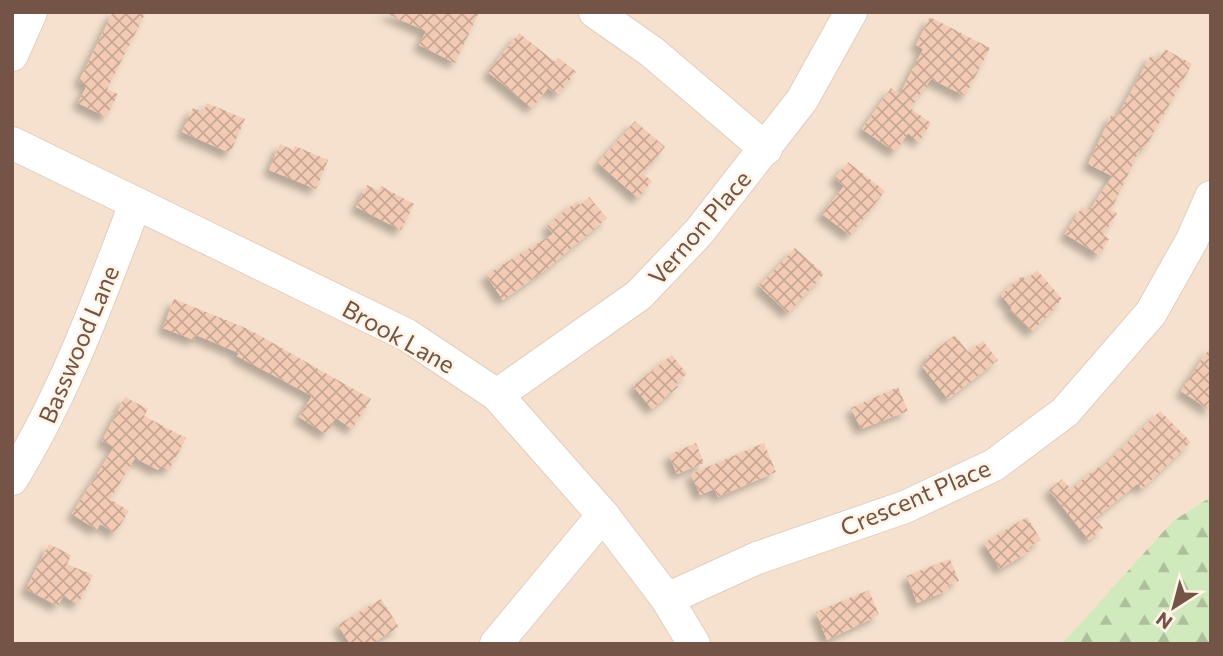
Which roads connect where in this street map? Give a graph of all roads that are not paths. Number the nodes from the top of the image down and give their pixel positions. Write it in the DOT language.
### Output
graph roads {
  1 [pos="31,12"];
  2 [pos="595,12"];
  3 [pos="851,12"];
  4 [pos="12,55"];
  5 [pos="12,143"];
  6 [pos="766,149"];
  7 [pos="1211,197"];
  8 [pos="135,204"];
  9 [pos="497,395"];
  10 [pos="12,480"];
  11 [pos="603,515"];
  12 [pos="667,599"];
  13 [pos="496,644"];
  14 [pos="694,644"];
  1 -- 4 [label="street"];
  2 -- 6 [label="street"];
  3 -- 6 [label="street, Vernon Place"];
  5 -- 8 [label="street, Brook Lane"];
  6 -- 9 [label="street, Vernon Place"];
  7 -- 12 [label="street, Crescent Place"];
  8 -- 9 [label="street, Brook Lane"];
  8 -- 10 [label="street, Basswood Lane"];
  9 -- 11 [label="street, Brook Lane"];
  11 -- 12 [label="street, Brook Lane"];
  11 -- 13 [label="street"];
  12 -- 14 [label="street, Brook Lane"];
}
